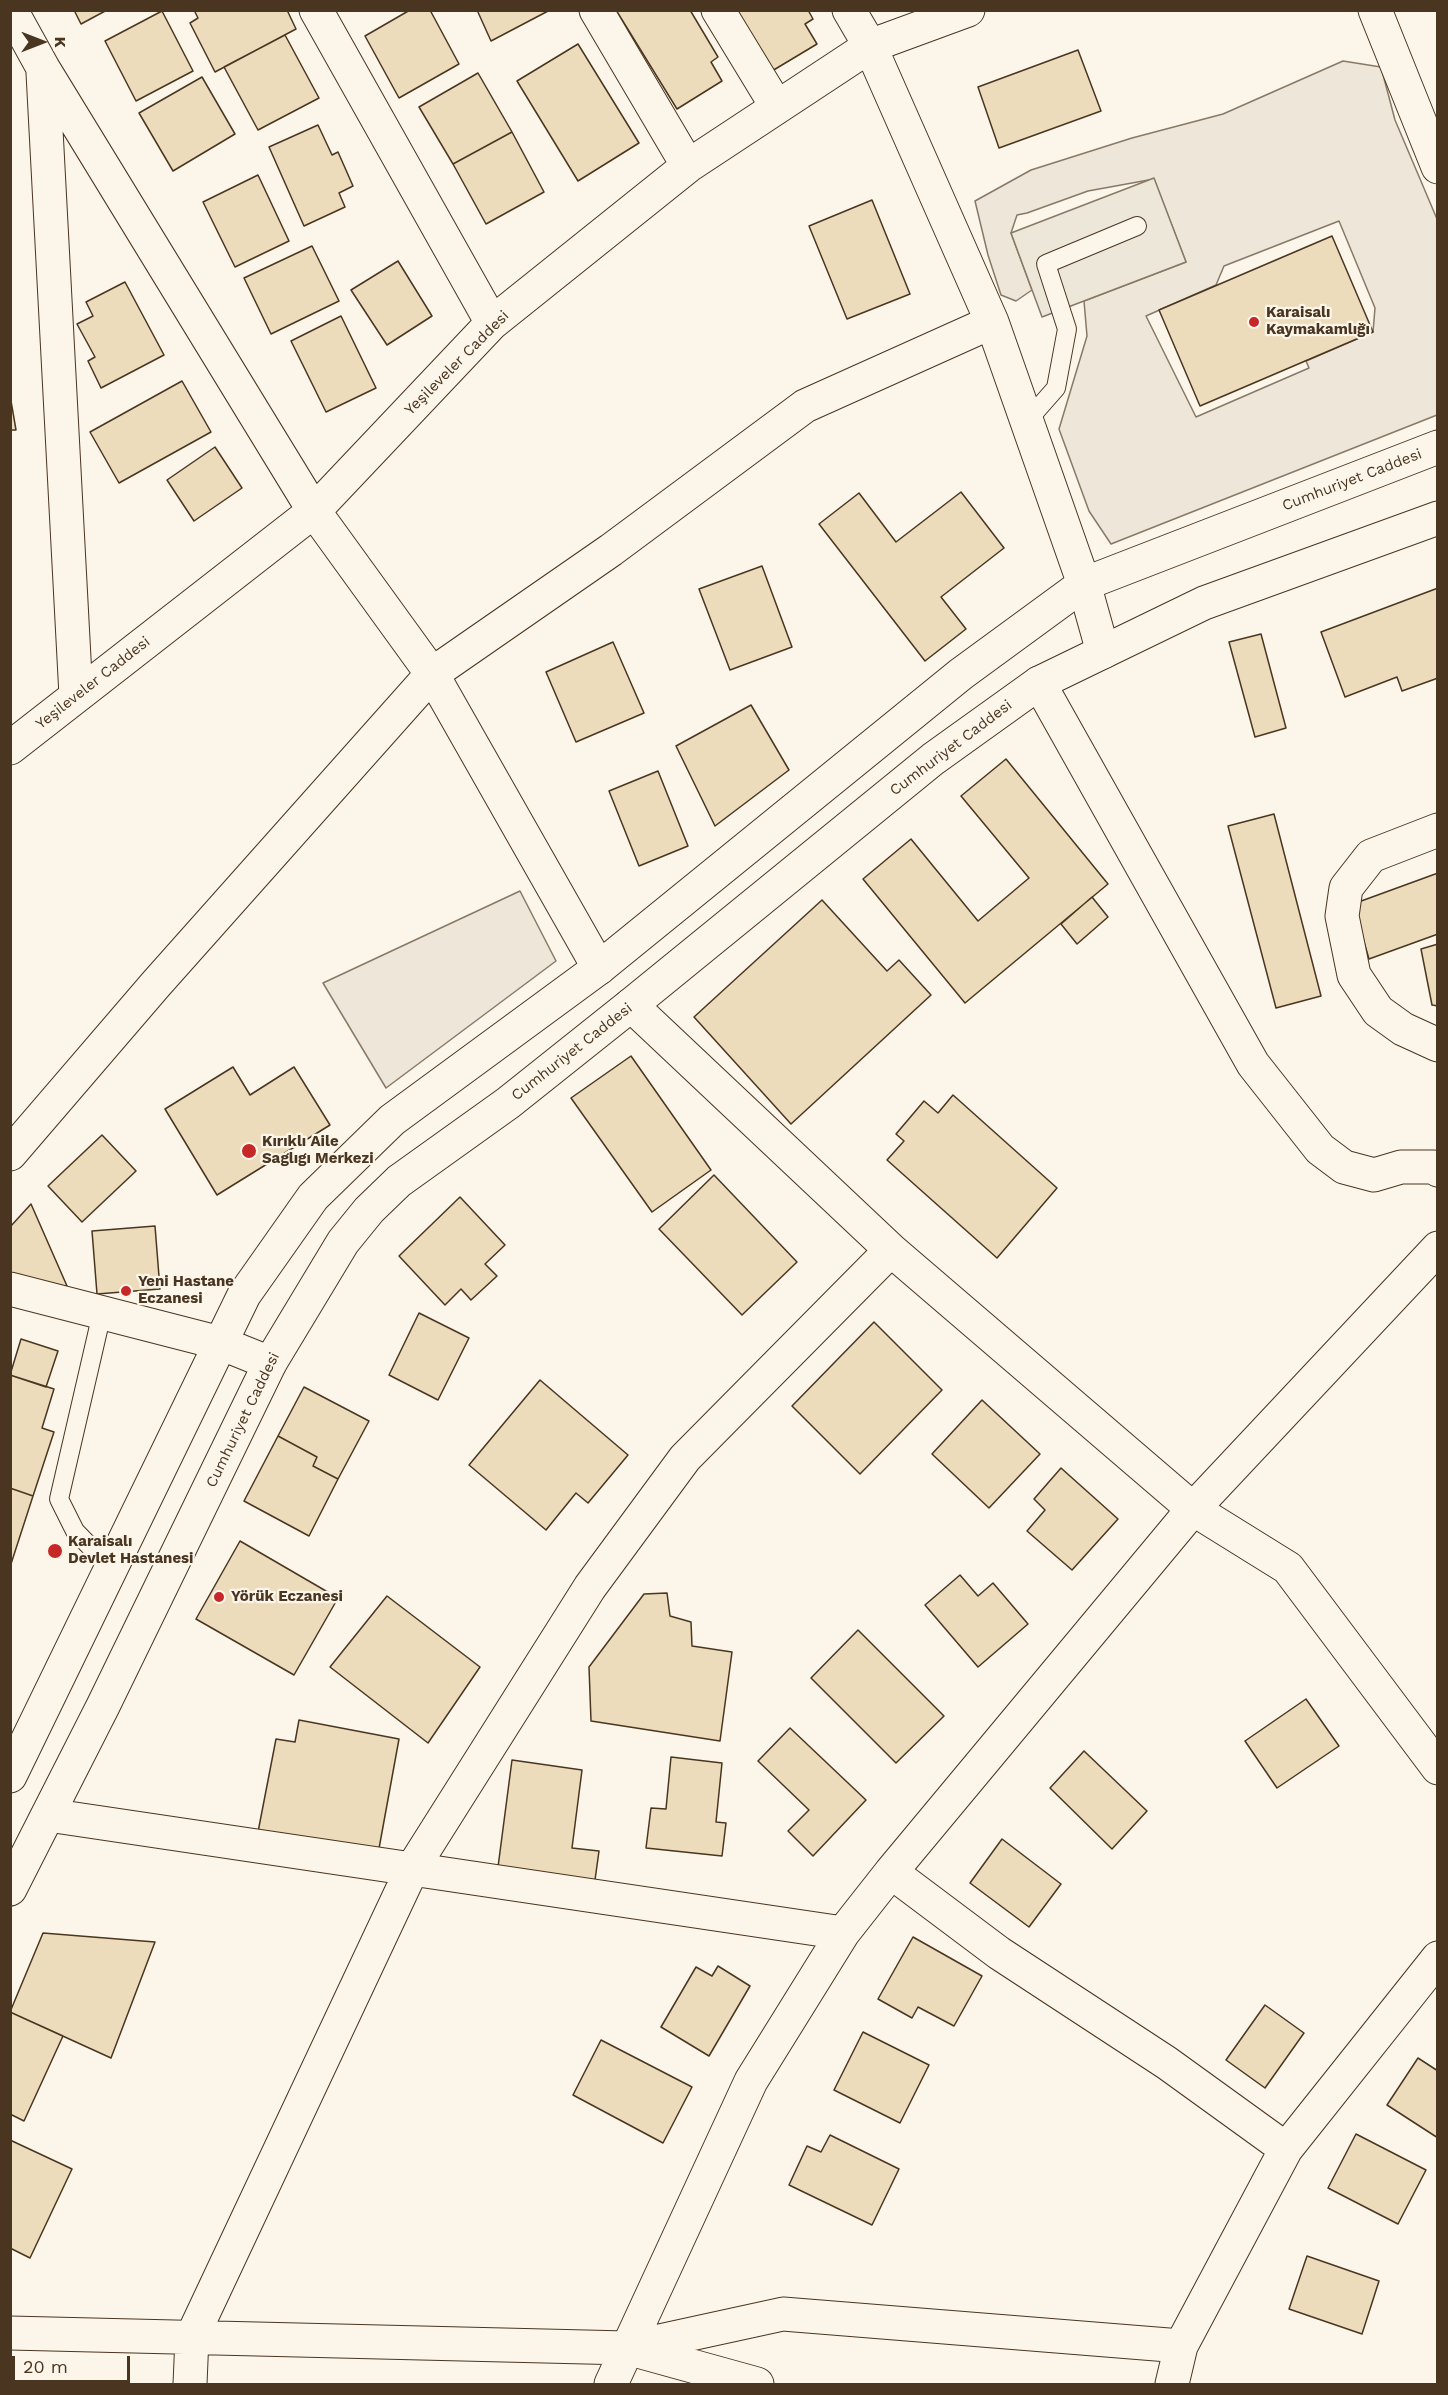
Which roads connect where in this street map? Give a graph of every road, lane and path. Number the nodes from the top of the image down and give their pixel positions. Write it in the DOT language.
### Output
graph roads {
  1 [pos="10,10"];
  2 [pos="316,10"];
  3 [pos="596,10"];
  4 [pos="718,10"];
  5 [pos="849,10"];
  6 [pos="968,10"];
  7 [pos="1375,10"];
  8 [pos="870,46"];
  9 [pos="43,68"];
  10 [pos="777,107"];
  11 [pos="688,166"];
  12 [pos="1437,167"];
  13 [pos="1137,226"];
  14 [pos="992,322"];
  15 [pos="492,323"];
  16 [pos="1027,421"];
  17 [pos="1437,447"];
  18 [pos="314,511"];
  19 [pos="1437,518"];
  20 [pos="1084,584"];
  21 [pos="1102,652"];
  22 [pos="432,674"];
  23 [pos="1039,683"];
  24 [pos="76,696"];
  25 [pos="10,748"];
  26 [pos="1437,830"];
  27 [pos="599,968"];
  28 [pos="631,1005"];
  29 [pos="1437,1045"];
  30 [pos="10,1154"];
  31 [pos="1437,1170"];
  32 [pos="1437,1248"];
  33 [pos="891,1250"];
  34 [pos="10,1289"];
  35 [pos="102,1313"];
  36 [pos="220,1343"];
  37 [pos="270,1363"];
  38 [pos="1194,1509"];
  39 [pos="111,1568"];
  40 [pos="1437,1768"];
  41 [pos="10,1776"];
  42 [pos="48,1815"];
  43 [pos="412,1869"];
  44 [pos="891,1872"];
  45 [pos="10,1889"];
  46 [pos="843,1933"];
  47 [pos="1437,1958"];
  48 [pos="1286,2149"];
  49 [pos="10,2333"];
  50 [pos="192,2337"];
  51 [pos="1181,2346"];
  52 [pos="627,2348"];
  53 [pos="190,2385"];
  54 [pos="612,2385"];
  55 [pos="757,2385"];
  56 [pos="1172,2385"];
  1 -- 9 [label="street"];
  2 -- 15 [label="street"];
  3 -- 11 [label="street"];
  4 -- 10 [label="street"];
  5 -- 8 [label="street"];
  6 -- 8 [label="street, Yeşileveler Caddesi"];
  7 -- 12 [label="street"];
  8 -- 10 [label="street, Yeşileveler Caddesi"];
  8 -- 14 [label="street"];
  9 -- 18 [label="street"];
  9 -- 24 [label="street"];
  10 -- 11 [label="street, Yeşileveler Caddesi"];
  11 -- 15 [label="street, Yeşileveler Caddesi"];
  13 -- 16 [label="lane"];
  14 -- 16 [label="street"];
  14 -- 22 [label="street"];
  15 -- 18 [label="street, Yeşileveler Caddesi"];
  16 -- 20 [label="street"];
  17 -- 20 [label="street, Cumhuriyet Caddesi"];
  18 -- 22 [label="street"];
  18 -- 24 [label="street, Yeşileveler Caddesi"];
  19 -- 21 [label="street, Cumhuriyet Caddesi"];
  20 -- 21 [label="street"];
  20 -- 27 [label="street, Cumhuriyet Caddesi"];
  21 -- 23 [label="street, Cumhuriyet Caddesi"];
  22 -- 27 [label="street"];
  22 -- 30 [label="street"];
  23 -- 28 [label="street, Cumhuriyet Caddesi"];
  23 -- 31 [label="street"];
  24 -- 25 [label="street, Yeşileveler Caddesi"];
  26 -- 29 [label="street"];
  27 -- 36 [label="street, Cumhuriyet Caddesi"];
  28 -- 33 [label="street"];
  28 -- 37 [label="street, Cumhuriyet Caddesi"];
  32 -- 38 [label="street"];
  33 -- 38 [label="street"];
  33 -- 43 [label="street"];
  34 -- 35 [label="street"];
  35 -- 36 [label="street"];
  35 -- 39 [label="lane"];
  36 -- 37 [label="street"];
  36 -- 39 [label="street, Cumhuriyet Caddesi"];
  37 -- 42 [label="street, Cumhuriyet Caddesi"];
  38 -- 40 [label="street"];
  38 -- 44 [label="street"];
  39 -- 41 [label="street, Cumhuriyet Caddesi"];
  42 -- 43 [label="street"];
  42 -- 45 [label="street, Cumhuriyet Caddesi"];
  43 -- 46 [label="street"];
  43 -- 50 [label="street"];
  44 -- 46 [label="street"];
  44 -- 48 [label="street"];
  46 -- 52 [label="street"];
  47 -- 48 [label="street"];
  48 -- 51 [label="street"];
  49 -- 50 [label="street"];
  50 -- 52 [label="street"];
  50 -- 53 [label="street"];
  51 -- 52 [label="street"];
  51 -- 56 [label="street"];
  52 -- 54 [label="street"];
  52 -- 55 [label="street"];
}
